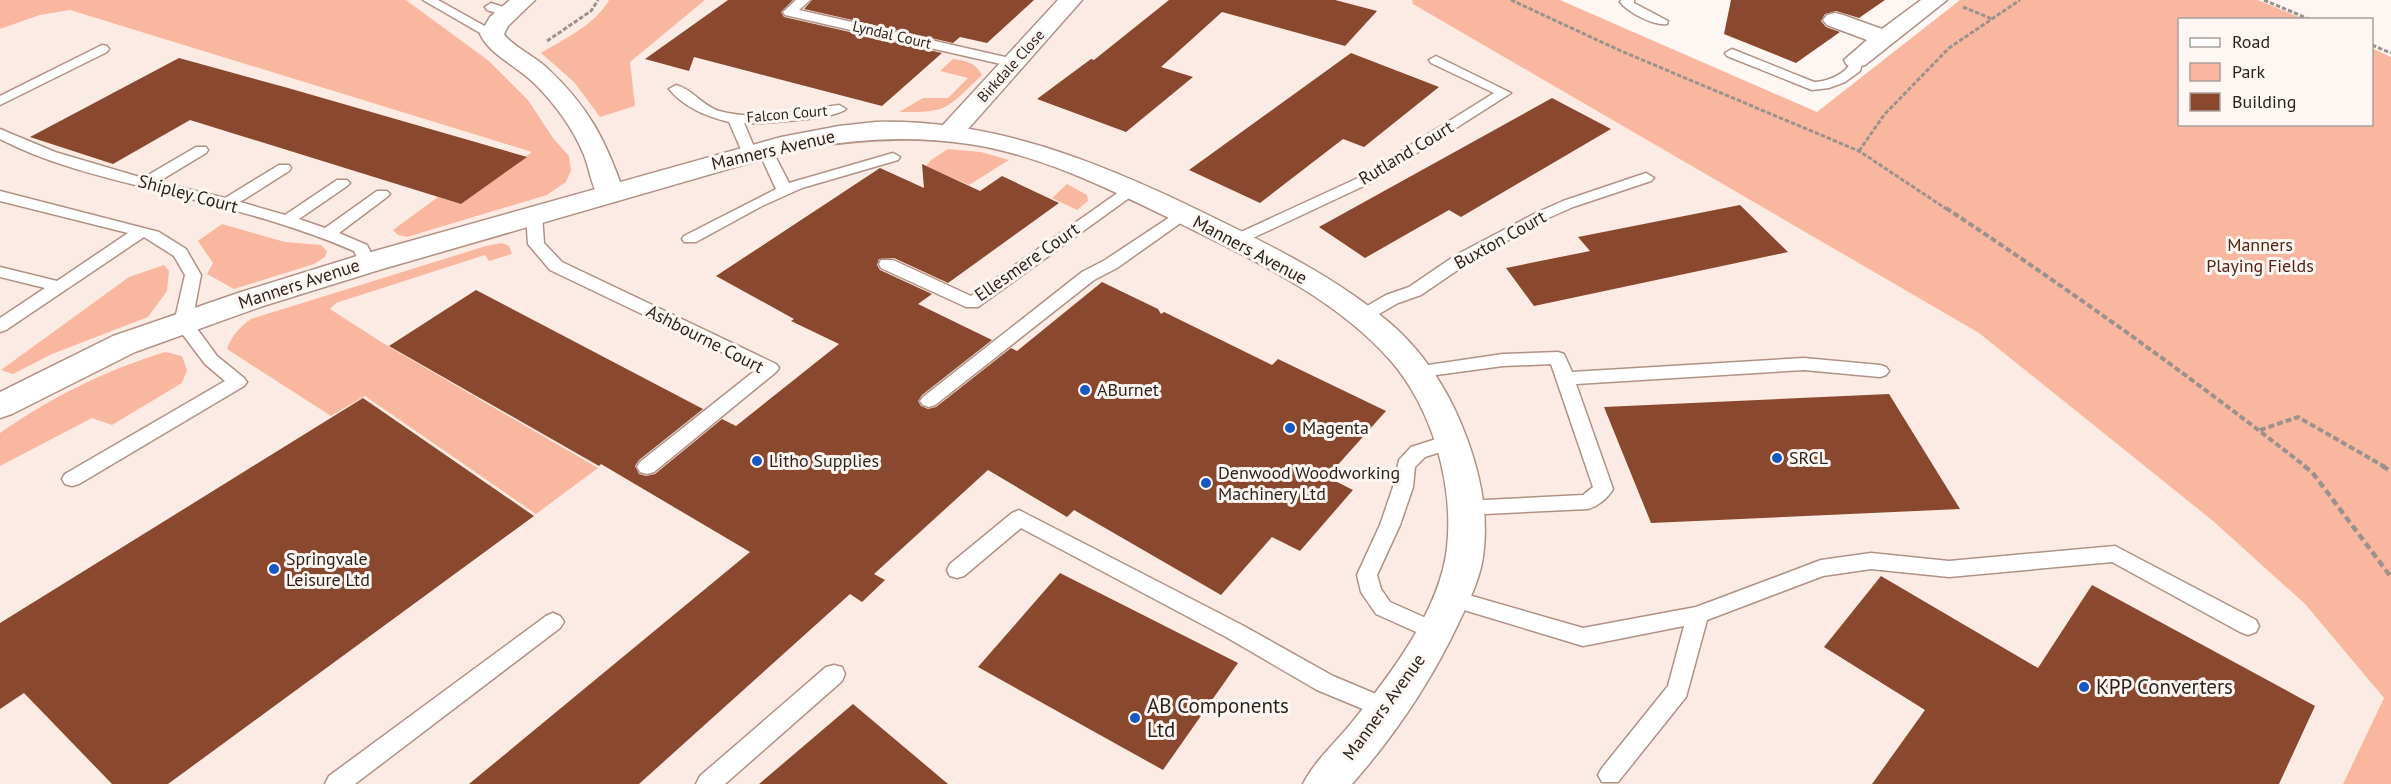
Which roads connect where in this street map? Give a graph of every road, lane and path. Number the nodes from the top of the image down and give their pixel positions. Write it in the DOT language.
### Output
graph roads {
  1 [pos="429,0"];
  2 [pos="598,0"];
  3 [pos="804,0"];
  4 [pos="1071,0"];
  5 [pos="1511,0"];
  6 [pos="1628,0"];
  7 [pos="2020,0"];
  8 [pos="2264,0"];
  9 [pos="1945,2"];
  10 [pos="508,7"];
  11 [pos="2306,18"];
  12 [pos="1993,19"];
  13 [pos="1835,20"];
  14 [pos="1662,21"];
  15 [pos="492,34"];
  16 [pos="1884,38"];
  17 [pos="2373,45"];
  18 [pos="102,49"];
  19 [pos="1732,53"];
  20 [pos="2391,53"];
  21 [pos="522,59"];
  22 [pos="1436,60"];
  23 [pos="1856,60"];
  24 [pos="1014,63"];
  25 [pos="675,90"];
  26 [pos="0,100"];
  27 [pos="839,109"];
  28 [pos="735,118"];
  29 [pos="951,132"];
  30 [pos="0,133"];
  31 [pos="201,150"];
  32 [pos="1859,151"];
  33 [pos="758,152"];
  34 [pos="893,157"];
  35 [pos="284,168"];
  36 [pos="1646,178"];
  37 [pos="145,183"];
  38 [pos="342,183"];
  39 [pos="1131,190"];
  40 [pos="785,191"];
  41 [pos="610,193"];
  42 [pos="382,194"];
  43 [pos="0,196"];
  44 [pos="226,204"];
  45 [pos="1184,214"];
  46 [pos="534,215"];
  47 [pos="288,220"];
  48 [pos="141,232"];
  49 [pos="328,233"];
  50 [pos="690,239"];
  51 [pos="1236,240"];
  52 [pos="368,263"];
  53 [pos="887,264"];
  54 [pos="0,272"];
  55 [pos="57,286"];
  56 [pos="1361,317"];
  57 [pos="183,323"];
  58 [pos="0,326"];
  59 [pos="1880,371"];
  60 [pos="1414,372"];
  61 [pos="1565,379"];
  62 [pos="928,400"];
  63 [pos="0,406"];
  64 [pos="2260,430"];
  65 [pos="1452,441"];
  66 [pos="647,467"];
  67 [pos="2391,471"];
  68 [pos="72,479"];
  69 [pos="1465,508"];
  70 [pos="957,570"];
  71 [pos="2391,577"];
  72 [pos="1451,598"];
  73 [pos="1698,615"];
  74 [pos="553,621"];
  75 [pos="2248,626"];
  76 [pos="1436,632"];
  77 [pos="834,674"];
  78 [pos="1387,709"];
  79 [pos="1610,775"];
  80 [pos="337,784"];
  81 [pos="708,784"];
  82 [pos="1325,784"];
  1 -- 15 [label="lane"];
  2 -- 21 [label="path"];
  3 -- 24 [label="lane, Lyndal Court"];
  4 -- 24 [label="street, Birkdale Close"];
  5 -- 32 [label="path"];
  6 -- 14 [label="lane"];
  7 -- 12 [label="path"];
  8 -- 11 [label="path"];
  9 -- 12 [label="path"];
  9 -- 16 [label="street"];
  10 -- 15 [label="street"];
  12 -- 32 [label="path"];
  13 -- 16 [label="street"];
  15 -- 21 [label="street"];
  16 -- 23 [label="street"];
  17 -- 20 [label="path"];
  18 -- 26 [label="lane"];
  19 -- 23 [label="lane"];
  21 -- 41 [label="street"];
  22 -- 51 [label="lane, Rutland Court"];
  24 -- 29 [label="street, Birkdale Close"];
  25 -- 28 [label="lane, Falcon Court"];
  27 -- 28 [label="lane, Falcon Court"];
  28 -- 33 [label="lane, Falcon Court"];
  29 -- 33 [label="street, Manners Avenue"];
  29 -- 39 [label="street, Manners Avenue"];
  30 -- 37 [label="lane, Shipley Court"];
  31 -- 37 [label="lane"];
  32 -- 64 [label="path"];
  33 -- 40 [label="lane, Falcon Court"];
  33 -- 41 [label="street, Manners Avenue"];
  34 -- 40 [label="lane"];
  35 -- 44 [label="lane"];
  36 -- 56 [label="lane, Buxton Court"];
  37 -- 44 [label="lane, Shipley Court"];
  38 -- 47 [label="lane"];
  39 -- 45 [label="street, Manners Avenue"];
  39 -- 53 [label="lane, Ellesmere Court"];
  40 -- 50 [label="lane"];
  41 -- 46 [label="street, Manners Avenue"];
  42 -- 49 [label="lane"];
  43 -- 48 [label="lane"];
  44 -- 47 [label="lane, Shipley Court"];
  45 -- 51 [label="street, Manners Avenue"];
  45 -- 62 [label="lane"];
  46 -- 52 [label="street, Manners Avenue"];
  46 -- 66 [label="lane, Ashbourne Court"];
  47 -- 49 [label="lane, Shipley Court"];
  48 -- 55 [label="lane"];
  48 -- 57 [label="lane"];
  49 -- 52 [label="lane, Shipley Court"];
  51 -- 56 [label="street, Manners Avenue"];
  52 -- 57 [label="street, Manners Avenue"];
  54 -- 55 [label="lane"];
  55 -- 58 [label="lane"];
  56 -- 60 [label="street, Manners Avenue"];
  57 -- 63 [label="street, Manners Avenue"];
  57 -- 68 [label="lane"];
  59 -- 61 [label="lane"];
  60 -- 61 [label="lane"];
  60 -- 65 [label="street, Manners Avenue"];
  61 -- 69 [label="lane"];
  64 -- 67 [label="path"];
  64 -- 71 [label="path"];
  65 -- 69 [label="street, Manners Avenue"];
  65 -- 76 [label="lane"];
  69 -- 72 [label="street, Manners Avenue"];
  70 -- 78 [label="lane"];
  72 -- 73 [label="lane"];
  72 -- 76 [label="street, Manners Avenue"];
  73 -- 75 [label="lane"];
  73 -- 79 [label="lane"];
  74 -- 80 [label="lane"];
  76 -- 78 [label="street, Manners Avenue"];
  77 -- 81 [label="lane"];
  78 -- 82 [label="street, Manners Avenue"];
}
